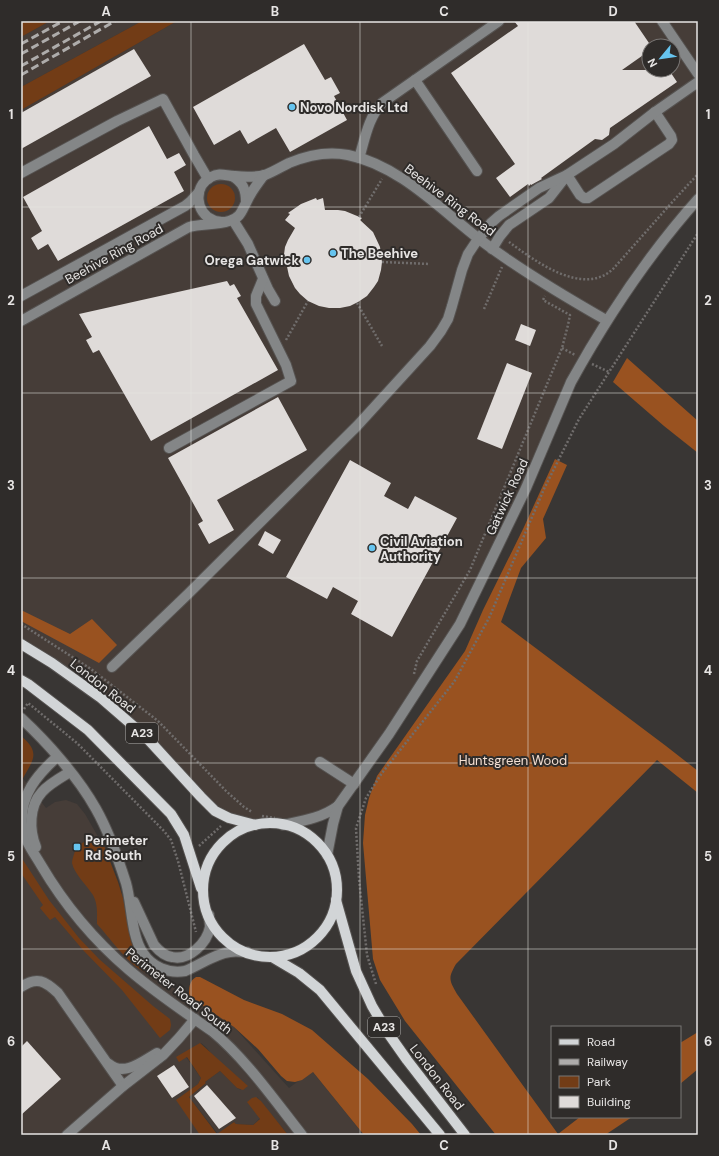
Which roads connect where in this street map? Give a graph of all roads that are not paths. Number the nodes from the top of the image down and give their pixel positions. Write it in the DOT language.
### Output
graph roads {
  1 [pos="499,21"];
  2 [pos="662,21"];
  3 [pos="698,74"];
  4 [pos="414,80"];
  5 [pos="698,82"];
  6 [pos="656,112"];
  7 [pos="359,158"];
  8 [pos="477,171"];
  9 [pos="21,173"];
  10 [pos="264,175"];
  11 [pos="567,175"];
  12 [pos="232,176"];
  13 [pos="208,179"];
  14 [pos="199,192"];
  15 [pos="698,199"];
  16 [pos="246,202"];
  17 [pos="229,221"];
  18 [pos="478,239"];
  19 [pos="492,248"];
  20 [pos="263,279"];
  21 [pos="21,296"];
  22 [pos="275,301"];
  23 [pos="606,320"];
  24 [pos="21,321"];
  25 [pos="169,448"];
  26 [pos="21,644"];
  27 [pos="112,667"];
  28 [pos="21,680"];
  29 [pos="21,718"];
  30 [pos="57,757"];
  31 [pos="320,762"];
  32 [pos="70,772"];
  33 [pos="354,784"];
  34 [pos="338,806"];
  35 [pos="280,821"];
  36 [pos="256,825"];
  37 [pos="327,855"];
  38 [pos="128,889"];
  39 [pos="336,900"];
  40 [pos="205,903"];
  41 [pos="68,905"];
  42 [pos="209,915"];
  43 [pos="247,952"];
  44 [pos="272,957"];
  45 [pos="21,987"];
  46 [pos="195,1019"];
  47 [pos="176,1042"];
  48 [pos="105,1061"];
  49 [pos="123,1086"];
  50 [pos="67,1135"];
  51 [pos="302,1135"];
  52 [pos="440,1135"];
  53 [pos="465,1135"];
  1 -- 4 [label="street"];
  2 -- 3 [label="street"];
  4 -- 7 [label="street"];
  4 -- 8 [label="street"];
  5 -- 6 [label="street"];
  6 -- 11 [label="street"];
  6 -- 11 [label="street"];
  7 -- 10 [label="street, Beehive Ring Road"];
  7 -- 18 [label="street, Beehive Ring Road"];
  9 -- 13 [label="street"];
  10 -- 12 [label="street, Beehive Ring Road"];
  10 -- 16 [label="street"];
  11 -- 18 [label="street"];
  11 -- 19 [label="street"];
  12 -- 13 [label="street, Beehive Ring Road"];
  12 -- 16 [label="street"];
  13 -- 14 [label="street, Beehive Ring Road"];
  14 -- 17 [label="street"];
  14 -- 21 [label="street, Beehive Ring Road"];
  15 -- 23 [label="street, Gatwick Road"];
  16 -- 17 [label="street"];
  17 -- 20 [label="street"];
  17 -- 24 [label="street, Beehive Ring Road"];
  18 -- 19 [label="street, Beehive Ring Road"];
  18 -- 27 [label="street"];
  19 -- 23 [label="street, Beehive Ring Road"];
  20 -- 22 [label="street"];
  20 -- 25 [label="street"];
  23 -- 33 [label="street, Gatwick Road"];
  26 -- 36 [label="main road, London Road / A23"];
  28 -- 40 [label="main road, A23"];
  29 -- 30 [label="street"];
  30 -- 32 [label="street"];
  30 -- 41 [label="street, Perimeter Road South"];
  31 -- 33 [label="street"];
  32 -- 38 [label="street"];
  32 -- 41 [label="street, Perimeter Road South"];
  33 -- 34 [label="street, Gatwick Road"];
  34 -- 35 [label="street, Gatwick Road"];
  34 -- 37 [label="street, Gatwick Road"];
  35 -- 36 [label="main road"];
  35 -- 37 [label="main road"];
  36 -- 40 [label="main road"];
  37 -- 39 [label="main road"];
  38 -- 42 [label="street"];
  38 -- 43 [label="street"];
  39 -- 44 [label="main road"];
  39 -- 53 [label="main road, London Road / A23"];
  40 -- 42 [label="main road"];
  41 -- 46 [label="street, Perimeter Road South"];
  42 -- 43 [label="main road"];
  43 -- 44 [label="main road"];
  44 -- 52 [label="main road, A23"];
  45 -- 48 [label="street"];
  46 -- 47 [label="street"];
  46 -- 51 [label="street, Perimeter Road South"];
  47 -- 48 [label="street"];
  47 -- 49 [label="street"];
  48 -- 49 [label="street"];
  49 -- 50 [label="street"];
}
